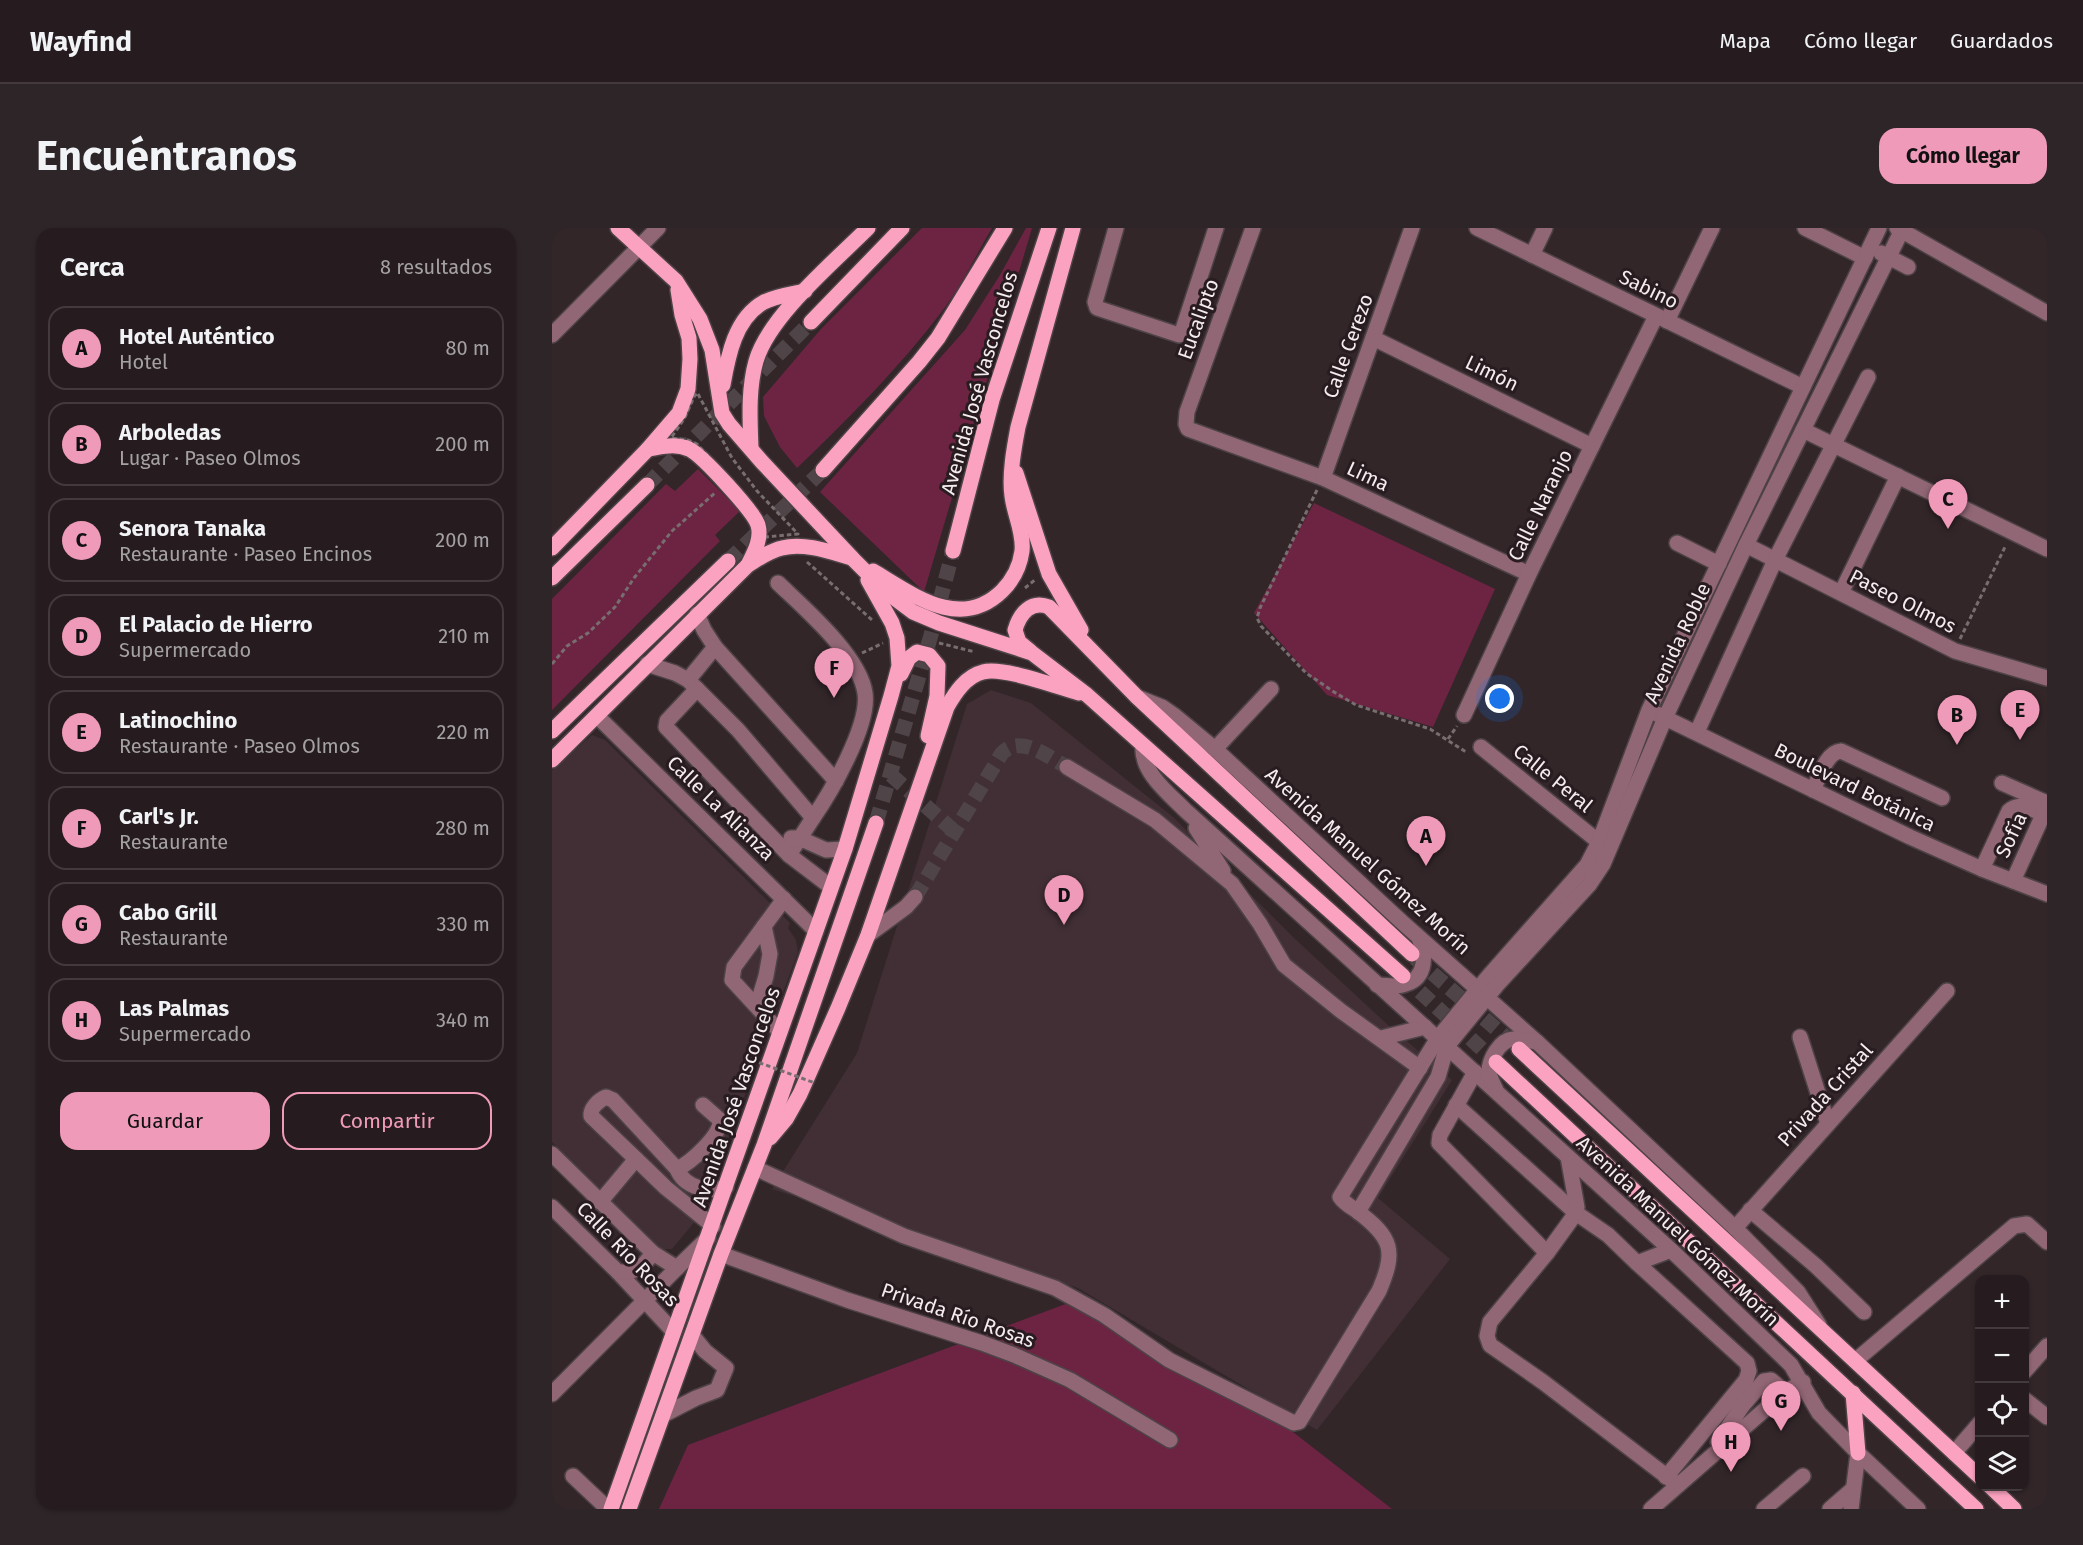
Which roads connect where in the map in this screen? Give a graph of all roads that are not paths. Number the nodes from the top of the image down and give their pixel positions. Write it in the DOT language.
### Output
graph roads {
  1 [pos="618,228"];
  2 [pos="658,228"];
  3 [pos="868,228"];
  4 [pos="902,228"];
  5 [pos="1005,228"];
  6 [pos="1049,228"];
  7 [pos="1073,228"];
  8 [pos="1116,228"];
  9 [pos="1216,228"];
  10 [pos="1253,228"];
  11 [pos="1412,228"];
  12 [pos="1477,228"];
  13 [pos="1545,228"];
  14 [pos="1712,228"];
  15 [pos="1806,228"];
  16 [pos="1879,228"];
  17 [pos="1901,229"];
  18 [pos="639,248"];
  19 [pos="1868,253"];
  20 [pos="1532,255"];
  21 [pos="1889,257"];
  22 [pos="1908,267"];
  23 [pos="676,281"];
  24 [pos="805,291"];
  25 [pos="2047,313"];
  26 [pos="1662,318"];
  27 [pos="811,322"];
  28 [pos="552,335"];
  29 [pos="1373,338"];
  30 [pos="1868,377"];
  31 [pos="1803,387"];
  32 [pos="721,402"];
  33 [pos="1186,424"];
  34 [pos="1803,430"];
  35 [pos="1832,445"];
  36 [pos="1592,446"];
  37 [pos="751,448"];
  38 [pos="648,449"];
  39 [pos="1014,466"];
  40 [pos="823,470"];
  41 [pos="1898,477"];
  42 [pos="1323,478"];
  43 [pos="647,485"];
  44 [pos="1677,543"];
  45 [pos="1746,545"];
  46 [pos="552,548"];
  47 [pos="2047,549"];
  48 [pos="953,551"];
  49 [pos="1775,560"];
  50 [pos="728,561"];
  51 [pos="857,564"];
  52 [pos="1719,564"];
  53 [pos="747,565"];
  54 [pos="1529,574"];
  55 [pos="552,578"];
  56 [pos="778,583"];
  57 [pos="1841,593"];
  58 [pos="697,614"];
  59 [pos="715,647"];
  60 [pos="1032,653"];
  61 [pos="1096,653"];
  62 [pos="647,664"];
  63 [pos="2047,678"];
  64 [pos="693,685"];
  65 [pos="1271,689"];
  66 [pos="1087,695"];
  67 [pos="891,696"];
  68 [pos="1137,697"];
  69 [pos="1649,710"];
  70 [pos="1464,715"];
  71 [pos="597,716"];
  72 [pos="1665,718"];
  73 [pos="552,731"];
  74 [pos="1697,732"];
  75 [pos="1143,745"];
  76 [pos="1481,747"];
  77 [pos="1215,749"];
  78 [pos="552,760"];
  79 [pos="1067,767"];
  80 [pos="836,781"];
  81 [pos="2002,783"];
  82 [pos="918,789"];
  83 [pos="1812,790"];
  84 [pos="1942,798"];
  85 [pos="2046,807"];
  86 [pos="1185,810"];
  87 [pos="813,818"];
  88 [pos="876,823"];
  89 [pos="772,838"];
  90 [pos="799,838"];
  91 [pos="1599,842"];
  92 [pos="845,849"];
  93 [pos="789,855"];
  94 [pos="1982,869"];
  95 [pos="2013,881"];
  96 [pos="1232,884"];
  97 [pos="831,887"];
  98 [pos="2047,894"];
  99 [pos="915,897"];
  100 [pos="784,899"];
  101 [pos="765,926"];
  102 [pos="816,931"];
  103 [pos="868,935"];
  104 [pos="1419,937"];
  105 [pos="1412,954"];
  106 [pos="1403,976"];
  107 [pos="1377,985"];
  108 [pos="1947,991"];
  109 [pos="1483,993"];
  110 [pos="757,1006"];
  111 [pos="1425,1028"];
  112 [pos="780,1032"];
  113 [pos="1800,1037"];
  114 [pos="1381,1038"];
  115 [pos="1443,1042"];
  116 [pos="1537,1042"];
  117 [pos="1519,1049"];
  118 [pos="1496,1062"];
  119 [pos="1420,1068"];
  120 [pos="1475,1072"];
  121 [pos="1496,1091"];
  122 [pos="1456,1105"];
  123 [pos="703,1106"];
  124 [pos="1828,1124"];
  125 [pos="764,1145"];
  126 [pos="552,1154"];
  127 [pos="1568,1157"];
  128 [pos="636,1159"];
  129 [pos="755,1168"];
  130 [pos="677,1169"];
  131 [pos="726,1187"];
  132 [pos="600,1202"];
  133 [pos="552,1207"];
  134 [pos="1750,1210"];
  135 [pos="1358,1212"];
  136 [pos="1576,1213"];
  137 [pos="1735,1228"];
  138 [pos="710,1232"];
  139 [pos="2047,1242"];
  140 [pos="1671,1250"];
  141 [pos="1547,1252"];
  142 [pos="653,1253"];
  143 [pos="721,1254"];
  144 [pos="1636,1263"];
  145 [pos="677,1268"];
  146 [pos="618,1272"];
  147 [pos="645,1301"];
  148 [pos="1864,1312"];
  149 [pos="674,1331"];
  150 [pos="1825,1334"];
  151 [pos="692,1335"];
  152 [pos="2047,1346"];
  153 [pos="1855,1361"];
  154 [pos="2029,1367"];
  155 [pos="1803,1382"];
  156 [pos="1785,1392"];
  157 [pos="1853,1393"];
  158 [pos="552,1394"];
  159 [pos="2029,1402"];
  160 [pos="663,1415"];
  161 [pos="2047,1417"];
  162 [pos="1975,1429"];
  163 [pos="1170,1440"];
  164 [pos="1954,1452"];
  165 [pos="1858,1453"];
  166 [pos="1706,1460"];
  167 [pos="1975,1472"];
  168 [pos="573,1476"];
  169 [pos="1803,1476"];
  170 [pos="1672,1481"];
  171 [pos="1853,1489"];
  172 [pos="1995,1491"];
  173 [pos="610,1509"];
  174 [pos="629,1509"];
  175 [pos="1651,1509"];
  176 [pos="1764,1509"];
  177 [pos="1830,1509"];
  178 [pos="1851,1509"];
  179 [pos="1918,1509"];
  180 [pos="1976,1509"];
  181 [pos="2014,1509"];
  1 -- 18 [label="main road"];
  2 -- 18 [label="street"];
  3 -- 24 [label="main road"];
  4 -- 27 [label="main road"];
  5 -- 40 [label="main road"];
  6 -- 48 [label="main road, Avenida José Vasconcelos"];
  7 -- 39 [label="main road"];
  8 -- 9 [label="street"];
  10 -- 33 [label="street, Eucalipto"];
  11 -- 29 [label="street, Calle Cerezo"];
  12 -- 20 [label="street, Sabino"];
  13 -- 20 [label="street"];
  14 -- 26 [label="street, Calle Naranjo"];
  15 -- 19 [label="street"];
  16 -- 19 [label="street, Avenida Roble"];
  17 -- 21 [label="street, Avenida Roble"];
  17 -- 25 [label="street"];
  18 -- 23 [label="main road"];
  18 -- 28 [label="street"];
  19 -- 21 [label="street"];
  19 -- 31 [label="street, Avenida Roble"];
  20 -- 26 [label="street, Sabino"];
  21 -- 22 [label="street"];
  21 -- 34 [label="street, Avenida Roble"];
  23 -- 32 [label="main road"];
  23 -- 38 [label="main road"];
  24 -- 32 [label="main road"];
  24 -- 37 [label="main road"];
  26 -- 31 [label="street, Sabino"];
  26 -- 36 [label="street, Calle Naranjo"];
  29 -- 36 [label="street, Limón"];
  29 -- 42 [label="street, Calle Cerezo"];
  30 -- 35 [label="street"];
  31 -- 52 [label="street, Avenida Roble"];
  32 -- 37 [label="main road"];
  33 -- 42 [label="street, Lima"];
  34 -- 35 [label="street"];
  34 -- 45 [label="street, Avenida Roble"];
  35 -- 41 [label="street"];
  35 -- 49 [label="street"];
  36 -- 54 [label="street, Calle Naranjo"];
  37 -- 51 [label="main road"];
  38 -- 46 [label="main road"];
  38 -- 53 [label="main road"];
  39 -- 51 [label="main road"];
  39 -- 61 [label="main road"];
  41 -- 47 [label="street"];
  41 -- 57 [label="street"];
  42 -- 54 [label="street, Lima"];
  43 -- 55 [label="main road"];
  44 -- 52 [label="street"];
  45 -- 49 [label="street, Paseo Olmos"];
  45 -- 72 [label="street, Avenida Roble"];
  49 -- 57 [label="street, Paseo Olmos"];
  49 -- 74 [label="street"];
  50 -- 73 [label="main road"];
  51 -- 53 [label="main road"];
  51 -- 60 [label="main road"];
  51 -- 67 [label="main road"];
  52 -- 69 [label="street, Avenida Roble"];
  53 -- 58 [label="main road"];
  54 -- 70 [label="street, Calle Naranjo"];
  56 -- 80 [label="street"];
  57 -- 63 [label="street, Paseo Olmos"];
  58 -- 59 [label="street"];
  58 -- 62 [label="main road"];
  59 -- 64 [label="street"];
  59 -- 80 [label="street"];
  60 -- 61 [label="main road"];
  60 -- 66 [label="main road"];
  61 -- 68 [label="main road"];
  62 -- 64 [label="street"];
  62 -- 71 [label="main road"];
  64 -- 87 [label="street"];
  64 -- 89 [label="street"];
  65 -- 77 [label="street"];
  66 -- 75 [label="main road"];
  66 -- 82 [label="main road"];
  67 -- 82 [label="main road"];
  67 -- 92 [label="main road, Avenida José Vasconcelos"];
  68 -- 77 [label="street, Avenida Manuel Gómez Morín"];
  68 -- 105 [label="main road, Avenida Manuel Gómez Morín"];
  69 -- 72 [label="street, Boulevard Botánica"];
  69 -- 91 [label="street, Avenida Roble"];
  71 -- 78 [label="main road"];
  71 -- 100 [label="street, Calle La Alianza"];
  72 -- 74 [label="street, Boulevard Botánica"];
  72 -- 109 [label="street, Avenida Roble"];
  74 -- 83 [label="street, Boulevard Botánica"];
  75 -- 86 [label="street, Avenida Manuel Gómez Morín"];
  75 -- 106 [label="main road"];
  76 -- 91 [label="street, Calle Peral"];
  77 -- 104 [label="street, Avenida Manuel Gómez Morín"];
  79 -- 96 [label="street"];
  80 -- 87 [label="street"];
  81 -- 85 [label="street"];
  82 -- 103 [label="main road"];
  83 -- 84 [label="street"];
  83 -- 94 [label="street, Boulevard Botánica"];
  85 -- 94 [label="street"];
  85 -- 95 [label="street, Sofía"];
  86 -- 96 [label="street"];
  86 -- 107 [label="street, Avenida Manuel Gómez Morín"];
  87 -- 90 [label="street"];
  88 -- 125 [label="main road, Avenida José Vasconcelos"];
  89 -- 90 [label="street"];
  89 -- 93 [label="street"];
  90 -- 92 [label="street"];
  90 -- 93 [label="street"];
  91 -- 109 [label="street, Avenida Roble"];
  92 -- 97 [label="main road, Avenida José Vasconcelos"];
  93 -- 97 [label="street"];
  94 -- 95 [label="street, Boulevard Botánica"];
  95 -- 98 [label="street, Boulevard Botánica"];
  96 -- 114 [label="street"];
  97 -- 102 [label="main road, Avenida José Vasconcelos"];
  99 -- 103 [label="street"];
  100 -- 101 [label="street"];
  100 -- 102 [label="street, Calle La Alianza"];
  101 -- 110 [label="street"];
  101 -- 110 [label="street"];
  102 -- 112 [label="main road, Avenida José Vasconcelos"];
  103 -- 125 [label="main road"];
  104 -- 107 [label="street"];
  104 -- 109 [label="street, Avenida Manuel Gómez Morín"];
  107 -- 111 [label="street, Avenida Manuel Gómez Morín"];
  108 -- 124 [label="street, Privada Cristal"];
  109 -- 115 [label="street, Avenida Roble"];
  109 -- 116 [label="street, Avenida Manuel Gómez Morín"];
  110 -- 112 [label="street"];
  111 -- 114 [label="street"];
  111 -- 115 [label="street, Avenida Manuel Gómez Morín"];
  112 -- 131 [label="main road, Avenida José Vasconcelos"];
  113 -- 124 [label="street"];
  114 -- 119 [label="street"];
  115 -- 119 [label="street"];
  115 -- 120 [label="street, Avenida Manuel Gómez Morín"];
  115 -- 135 [label="street"];
  116 -- 121 [label="street"];
  116 -- 137 [label="street, Avenida Manuel Gómez Morín"];
  117 -- 150 [label="main road, Avenida Manuel Gómez Morín"];
  118 -- 157 [label="main road, Avenida Manuel Gómez Morín"];
  119 -- 135 [label="street"];
  120 -- 121 [label="street, Avenida Manuel Gómez Morín"];
  120 -- 122 [label="street"];
  121 -- 127 [label="street, Avenida Manuel Gómez Morín"];
  122 -- 136 [label="street"];
  122 -- 141 [label="street"];
  123 -- 130 [label="street"];
  124 -- 134 [label="street, Privada Cristal"];
  125 -- 129 [label="main road, Avenida José Vasconcelos"];
  126 -- 132 [label="street, Calle Río Rosas"];
  127 -- 136 [label="street"];
  127 -- 140 [label="street, Avenida Manuel Gómez Morín"];
  128 -- 130 [label="street"];
  128 -- 132 [label="street"];
  128 -- 138 [label="street"];
  129 -- 135 [label="street"];
  129 -- 143 [label="main road, Avenida José Vasconcelos"];
  130 -- 131 [label="street"];
  131 -- 138 [label="main road, Avenida José Vasconcelos"];
  132 -- 142 [label="street, Calle Río Rosas"];
  133 -- 146 [label="street, Calle Río Rosas"];
  134 -- 137 [label="street, Privada Cristal"];
  134 -- 148 [label="street"];
  136 -- 141 [label="street"];
  136 -- 144 [label="street"];
  137 -- 150 [label="street, Avenida Manuel Gómez Morín"];
  138 -- 145 [label="street, Calle Río Rosas"];
  138 -- 149 [label="main road, Avenida José Vasconcelos"];
  139 -- 153 [label="street"];
  140 -- 144 [label="street"];
  140 -- 155 [label="street, Avenida Manuel Gómez Morín"];
  141 -- 170 [label="street"];
  142 -- 145 [label="street, Calle Río Rosas"];
  142 -- 146 [label="street"];
  143 -- 151 [label="main road, Avenida José Vasconcelos"];
  143 -- 163 [label="street, Privada Río Rosas"];
  144 -- 170 [label="street"];
  145 -- 147 [label="street"];
  146 -- 147 [label="street, Calle Río Rosas"];
  147 -- 149 [label="street, Calle Río Rosas"];
  147 -- 158 [label="street"];
  149 -- 173 [label="main road, Avenida José Vasconcelos"];
  150 -- 153 [label="main road, Avenida Manuel Gómez Morín"];
  151 -- 160 [label="main road, Avenida José Vasconcelos"];
  151 -- 160 [label="street"];
  152 -- 154 [label="street"];
  153 -- 164 [label="main road, Avenida Manuel Gómez Morín"];
  155 -- 156 [label="street"];
  155 -- 165 [label="street, Avenida Manuel Gómez Morín"];
  156 -- 166 [label="street"];
  156 -- 166 [label="street"];
  157 -- 165 [label="main road"];
  157 -- 180 [label="main road, Avenida Manuel Gómez Morín"];
  159 -- 161 [label="street"];
  160 -- 174 [label="main road, Avenida José Vasconcelos"];
  162 -- 164 [label="street"];
  164 -- 167 [label="main road, Avenida Manuel Gómez Morín"];
  165 -- 171 [label="street"];
  165 -- 179 [label="street, Avenida Manuel Gómez Morín"];
  166 -- 170 [label="street"];
  168 -- 173 [label="street"];
  169 -- 176 [label="street"];
  170 -- 175 [label="street"];
  171 -- 177 [label="street"];
  171 -- 178 [label="street"];
  172 -- 181 [label="main road"];
}
